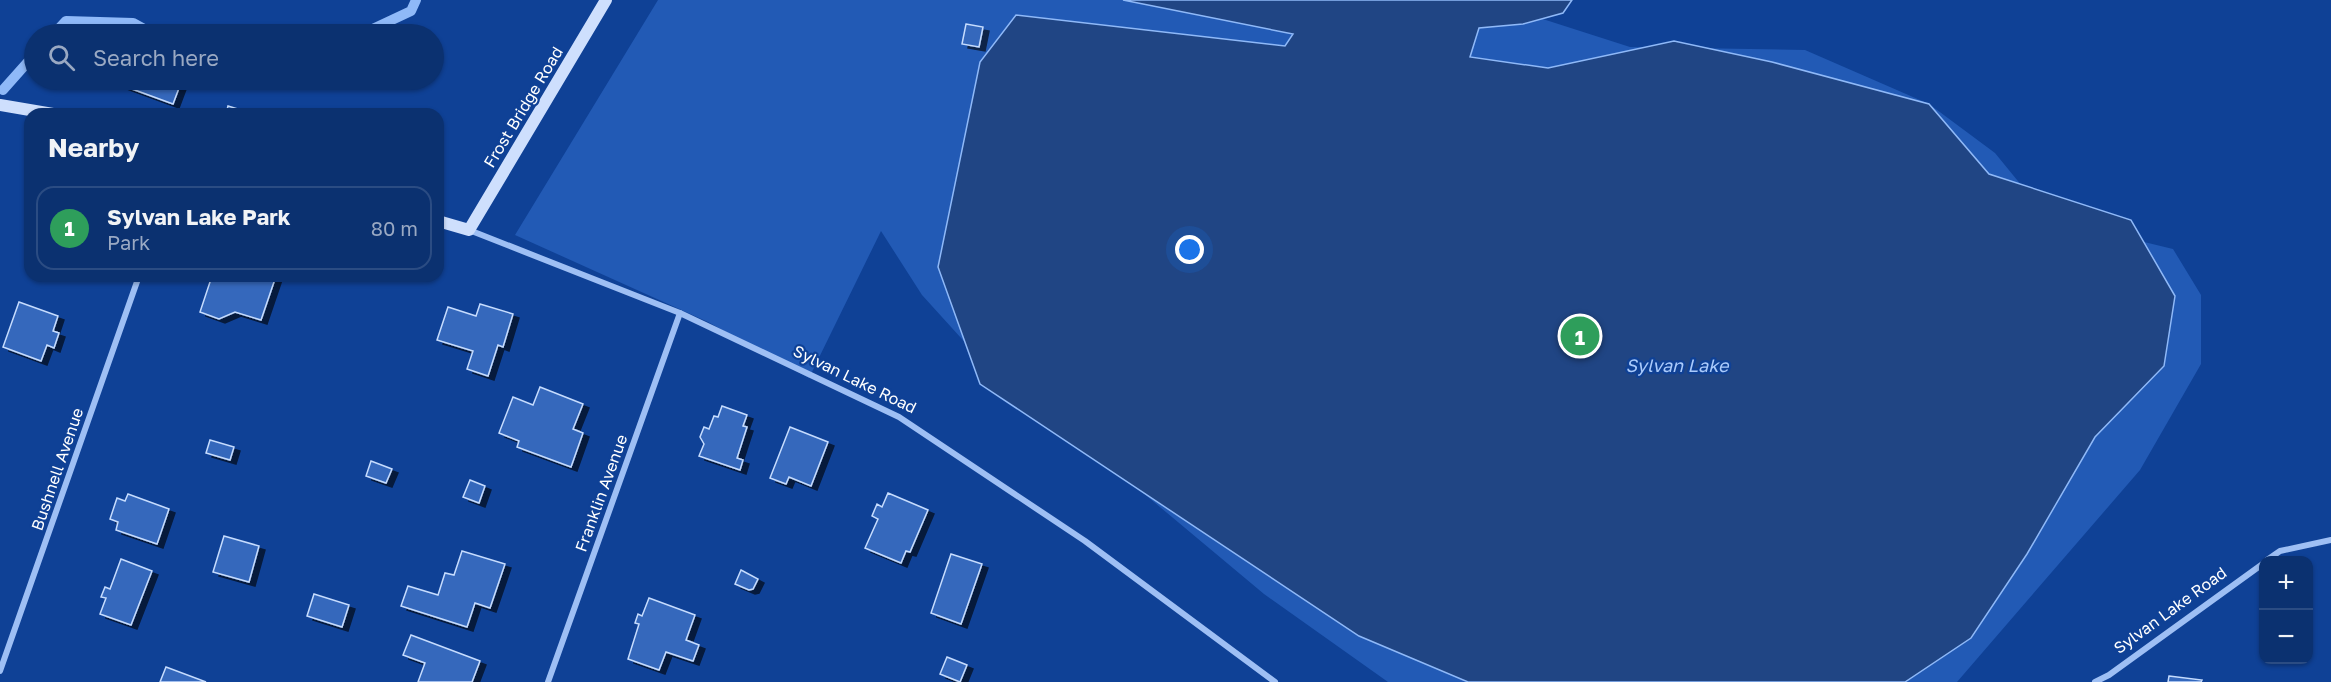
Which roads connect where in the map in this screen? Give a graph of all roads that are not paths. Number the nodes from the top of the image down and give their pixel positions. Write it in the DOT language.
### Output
graph roads {
  1 [pos="606,0"];
  2 [pos="0,105"];
  3 [pos="24,109"];
  4 [pos="444,223"];
  5 [pos="469,230"];
  6 [pos="137,282"];
  7 [pos="680,313"];
  8 [pos="2331,540"];
  9 [pos="2273,556"];
  10 [pos="2259,566"];
  11 [pos="0,671"];
  12 [pos="548,682"];
  13 [pos="1275,682"];
  14 [pos="2095,682"];
  1 -- 5 [label="main road, Frost Bridge Road"];
  2 -- 3 [label="main road"];
  4 -- 5 [label="main road, Sylvan Lake Road"];
  5 -- 7 [label="street, Sylvan Lake Road"];
  6 -- 11 [label="street, Bushnell Avenue"];
  7 -- 12 [label="street, Franklin Avenue"];
  7 -- 13 [label="street, Sylvan Lake Road"];
  8 -- 9 [label="street, Sylvan Lake Road"];
  10 -- 14 [label="street, Sylvan Lake Road"];
}
